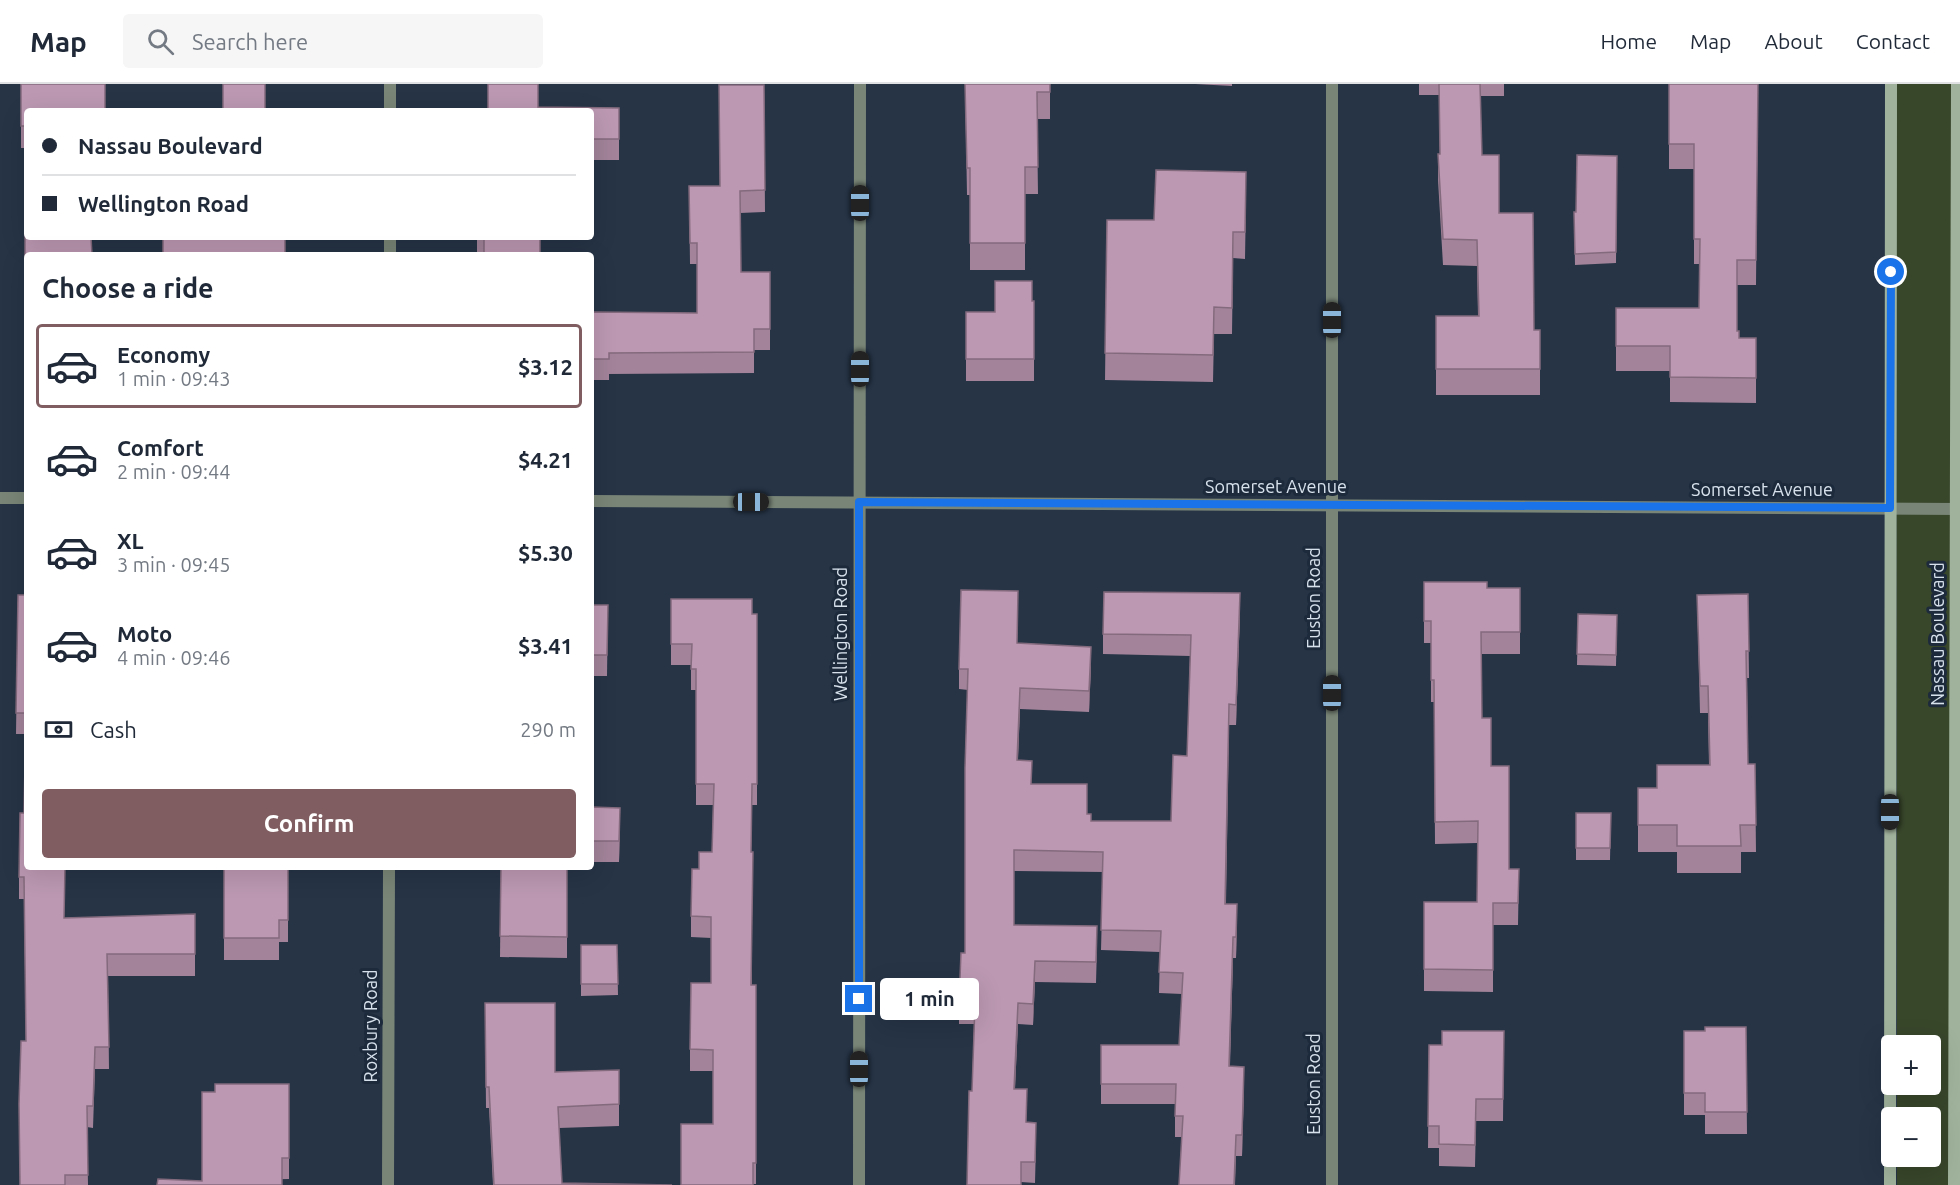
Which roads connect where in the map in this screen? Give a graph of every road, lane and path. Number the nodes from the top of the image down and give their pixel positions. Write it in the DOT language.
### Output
graph roads {
  1 [pos="390,84"];
  2 [pos="860,84"];
  3 [pos="1332,84"];
  4 [pos="1891,84"];
  5 [pos="1957,84"];
  6 [pos="390,108"];
  7 [pos="0,498"];
  8 [pos="24,498"];
  9 [pos="594,501"];
  10 [pos="859,502"];
  11 [pos="1332,505"];
  12 [pos="1890,508"];
  13 [pos="1958,509"];
  14 [pos="389,870"];
  15 [pos="388,1185"];
  16 [pos="859,1185"];
  17 [pos="1332,1185"];
  18 [pos="1890,1185"];
  19 [pos="1954,1185"];
  1 -- 6 [label="street"];
  2 -- 10 [label="street, Wellington Road"];
  3 -- 11 [label="street, Euston Road"];
  4 -- 12 [label="main road"];
  5 -- 13 [label="main road, Nassau Boulevard"];
  7 -- 8 [label="street"];
  9 -- 10 [label="street, Somerset Avenue"];
  10 -- 11 [label="street, Somerset Avenue"];
  10 -- 16 [label="street, Wellington Road"];
  11 -- 12 [label="street, Somerset Avenue"];
  11 -- 17 [label="street, Euston Road"];
  12 -- 13 [label="street, Somerset Avenue"];
  12 -- 18 [label="main road"];
  13 -- 19 [label="main road, Nassau Boulevard"];
  14 -- 15 [label="street, Roxbury Road"];
}
